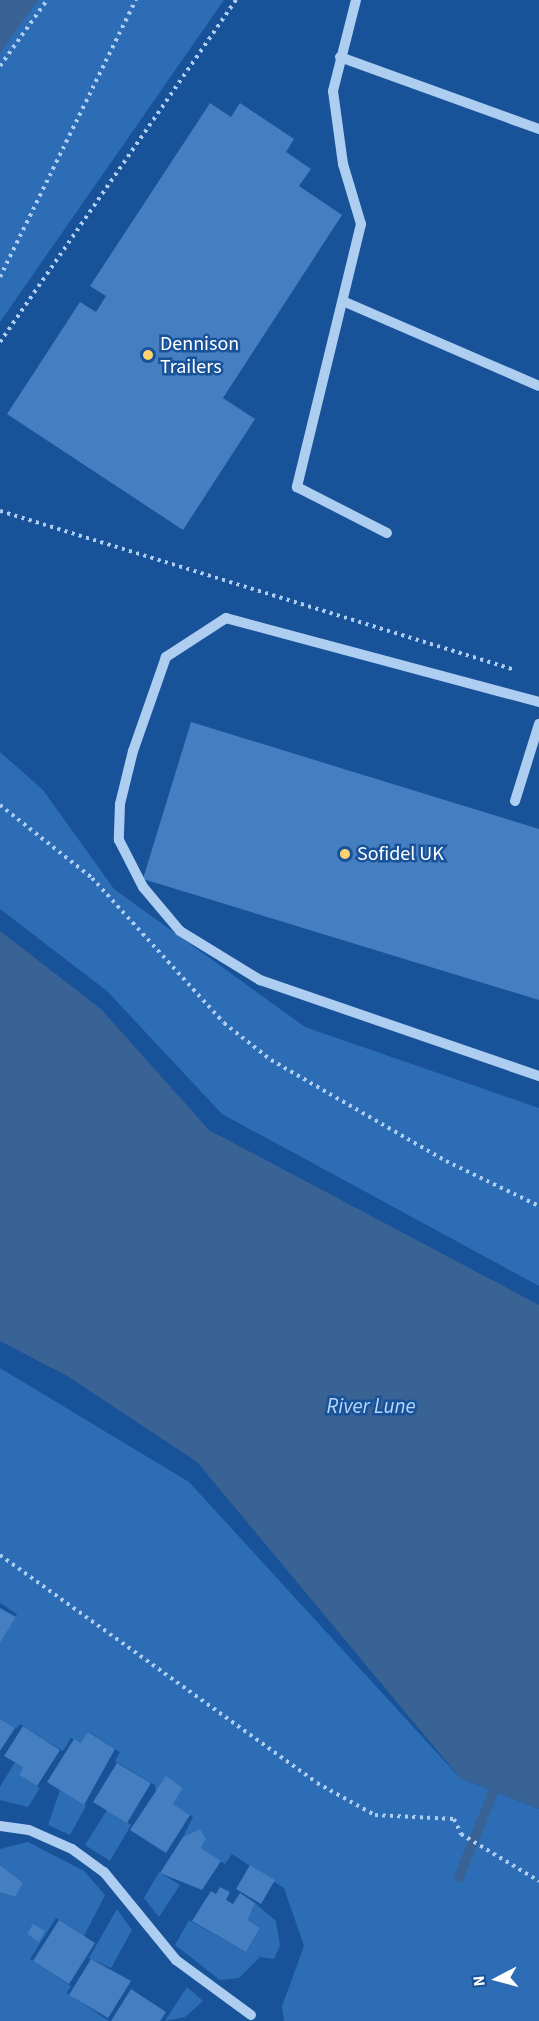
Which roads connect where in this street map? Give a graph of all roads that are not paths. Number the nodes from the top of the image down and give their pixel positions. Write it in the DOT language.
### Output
graph roads {
  1 [pos="356,0"];
  2 [pos="340,57"];
  3 [pos="539,129"];
  4 [pos="345,302"];
  5 [pos="539,386"];
  6 [pos="387,533"];
  7 [pos="539,702"];
  8 [pos="539,724"];
  9 [pos="515,801"];
  10 [pos="539,1076"];
  11 [pos="0,1826"];
  12 [pos="251,2015"];
  1 -- 2 [label="street"];
  2 -- 3 [label="street"];
  2 -- 4 [label="street"];
  4 -- 5 [label="street"];
  4 -- 6 [label="street"];
  7 -- 10 [label="street"];
  8 -- 9 [label="street"];
  11 -- 12 [label="street"];
}
